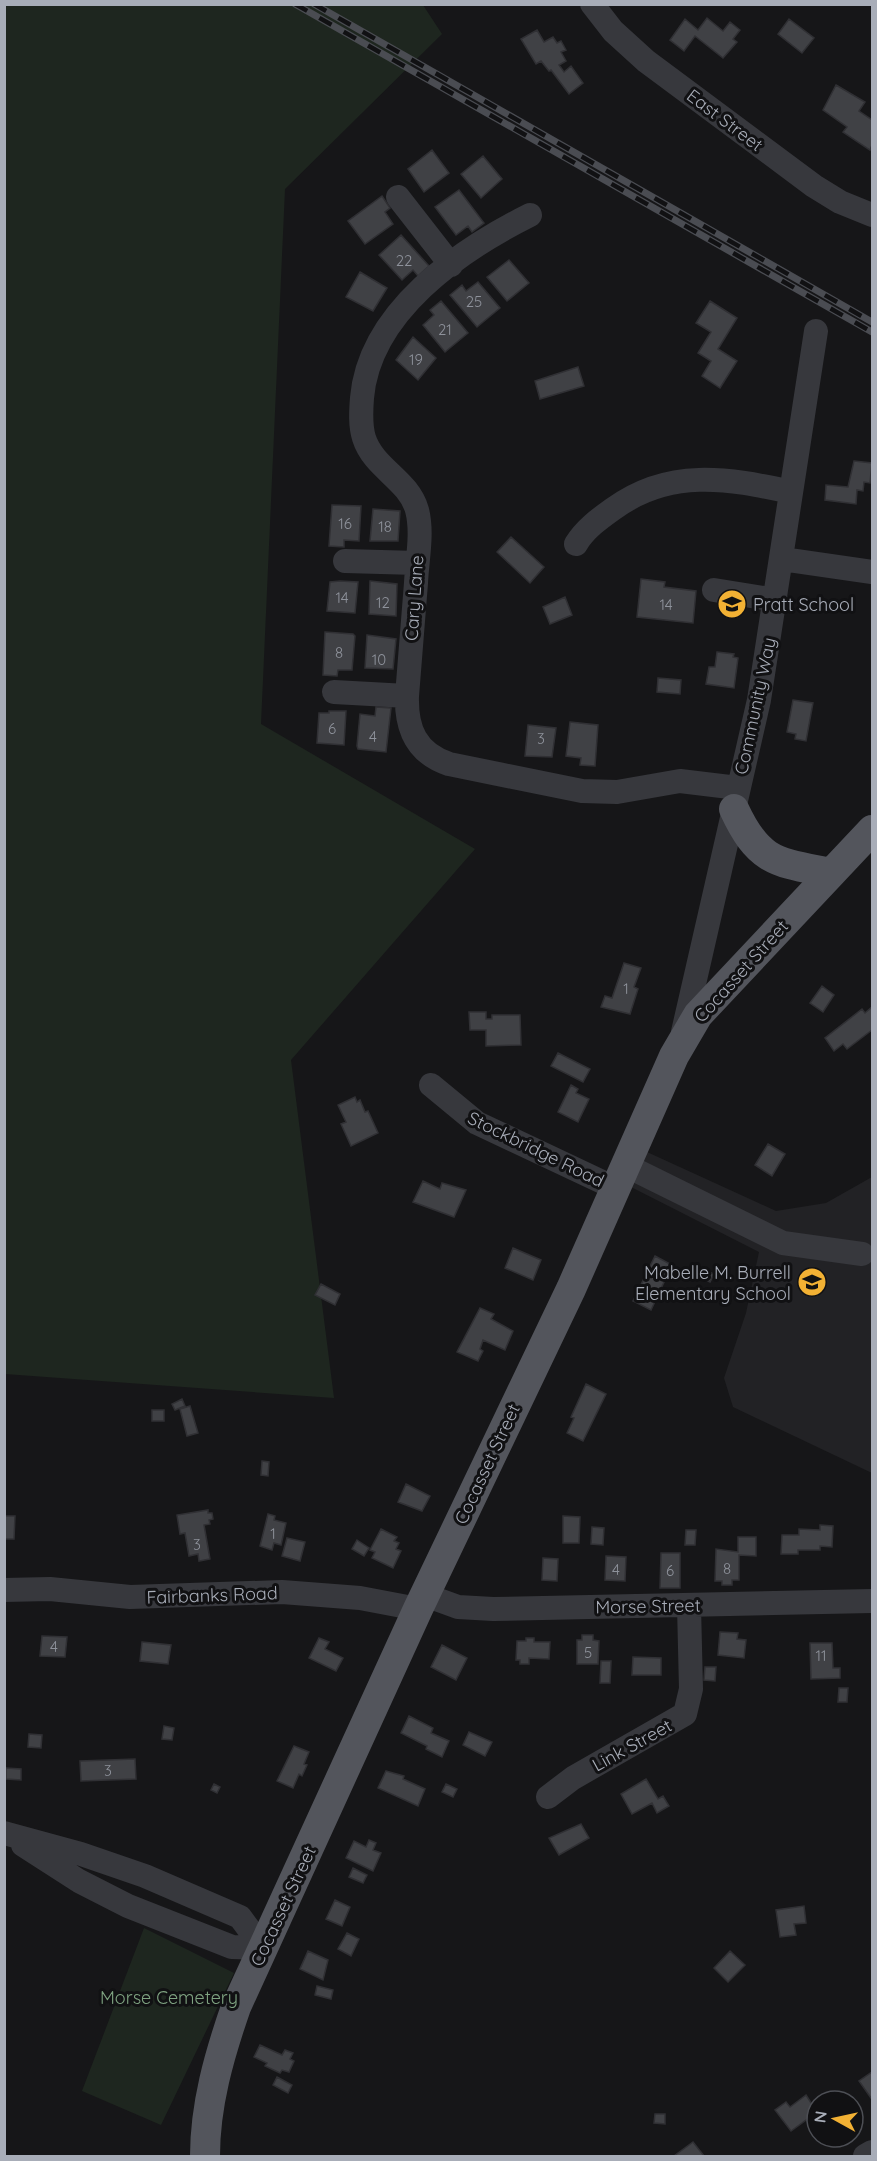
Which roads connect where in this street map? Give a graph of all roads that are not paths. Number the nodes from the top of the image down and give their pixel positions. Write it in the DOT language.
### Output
graph roads {
  1 [pos="592,4"];
  2 [pos="399,197"];
  3 [pos="530,215"];
  4 [pos="873,215"];
  5 [pos="451,264"];
  6 [pos="816,331"];
  7 [pos="792,492"];
  8 [pos="576,544"];
  9 [pos="782,559"];
  10 [pos="345,561"];
  11 [pos="417,563"];
  12 [pos="873,573"];
  13 [pos="714,590"];
  14 [pos="776,600"];
  15 [pos="334,692"];
  16 [pos="407,696"];
  17 [pos="736,799"];
  18 [pos="873,830"];
  19 [pos="831,873"];
  20 [pos="681,1043"];
  21 [pos="431,1084"];
  22 [pos="620,1176"];
  23 [pos="862,1254"];
  24 [pos="4,1590"];
  25 [pos="873,1601"];
  26 [pos="422,1602"];
  27 [pos="689,1605"];
  28 [pos="548,1797"];
  29 [pos="4,1834"];
  30 [pos="130,1870"];
  31 [pos="117,1900"];
  32 [pos="263,1948"];
  33 [pos="873,2152"];
  34 [pos="205,2157"];
  35 [pos="865,2157"];
  1 -- 4 [label="street, East Street"];
  2 -- 5 [label="street"];
  3 -- 5 [label="street, Cary Lane"];
  5 -- 11 [label="street, Cary Lane"];
  6 -- 7 [label="street, Community Way"];
  7 -- 8 [label="street"];
  7 -- 9 [label="street, Community Way"];
  9 -- 12 [label="street"];
  9 -- 14 [label="street, Community Way"];
  10 -- 11 [label="street"];
  11 -- 16 [label="street, Cary Lane"];
  13 -- 14 [label="street"];
  14 -- 17 [label="street, Community Way"];
  15 -- 16 [label="street"];
  16 -- 17 [label="street, Cary Lane"];
  17 -- 19 [label="main road"];
  17 -- 20 [label="street, Community Way"];
  18 -- 19 [label="main road, Cocasset Street"];
  19 -- 20 [label="main road, Cocasset Street"];
  20 -- 22 [label="main road, Cocasset Street"];
  21 -- 22 [label="street, Stockbridge Road"];
  22 -- 23 [label="street, Stockbridge Road"];
  22 -- 26 [label="main road, Cocasset Street"];
  24 -- 26 [label="street, Fairbanks Road"];
  25 -- 27 [label="street, Morse Street"];
  26 -- 27 [label="street, Morse Street"];
  26 -- 32 [label="main road, Cocasset Street"];
  27 -- 28 [label="street, Link Street"];
  29 -- 30 [label="street"];
  29 -- 31 [label="street"];
  30 -- 31 [label="street"];
  30 -- 32 [label="street"];
  31 -- 32 [label="street"];
  32 -- 34 [label="main road, Cocasset Street"];
  33 -- 35 [label="street"];
}
